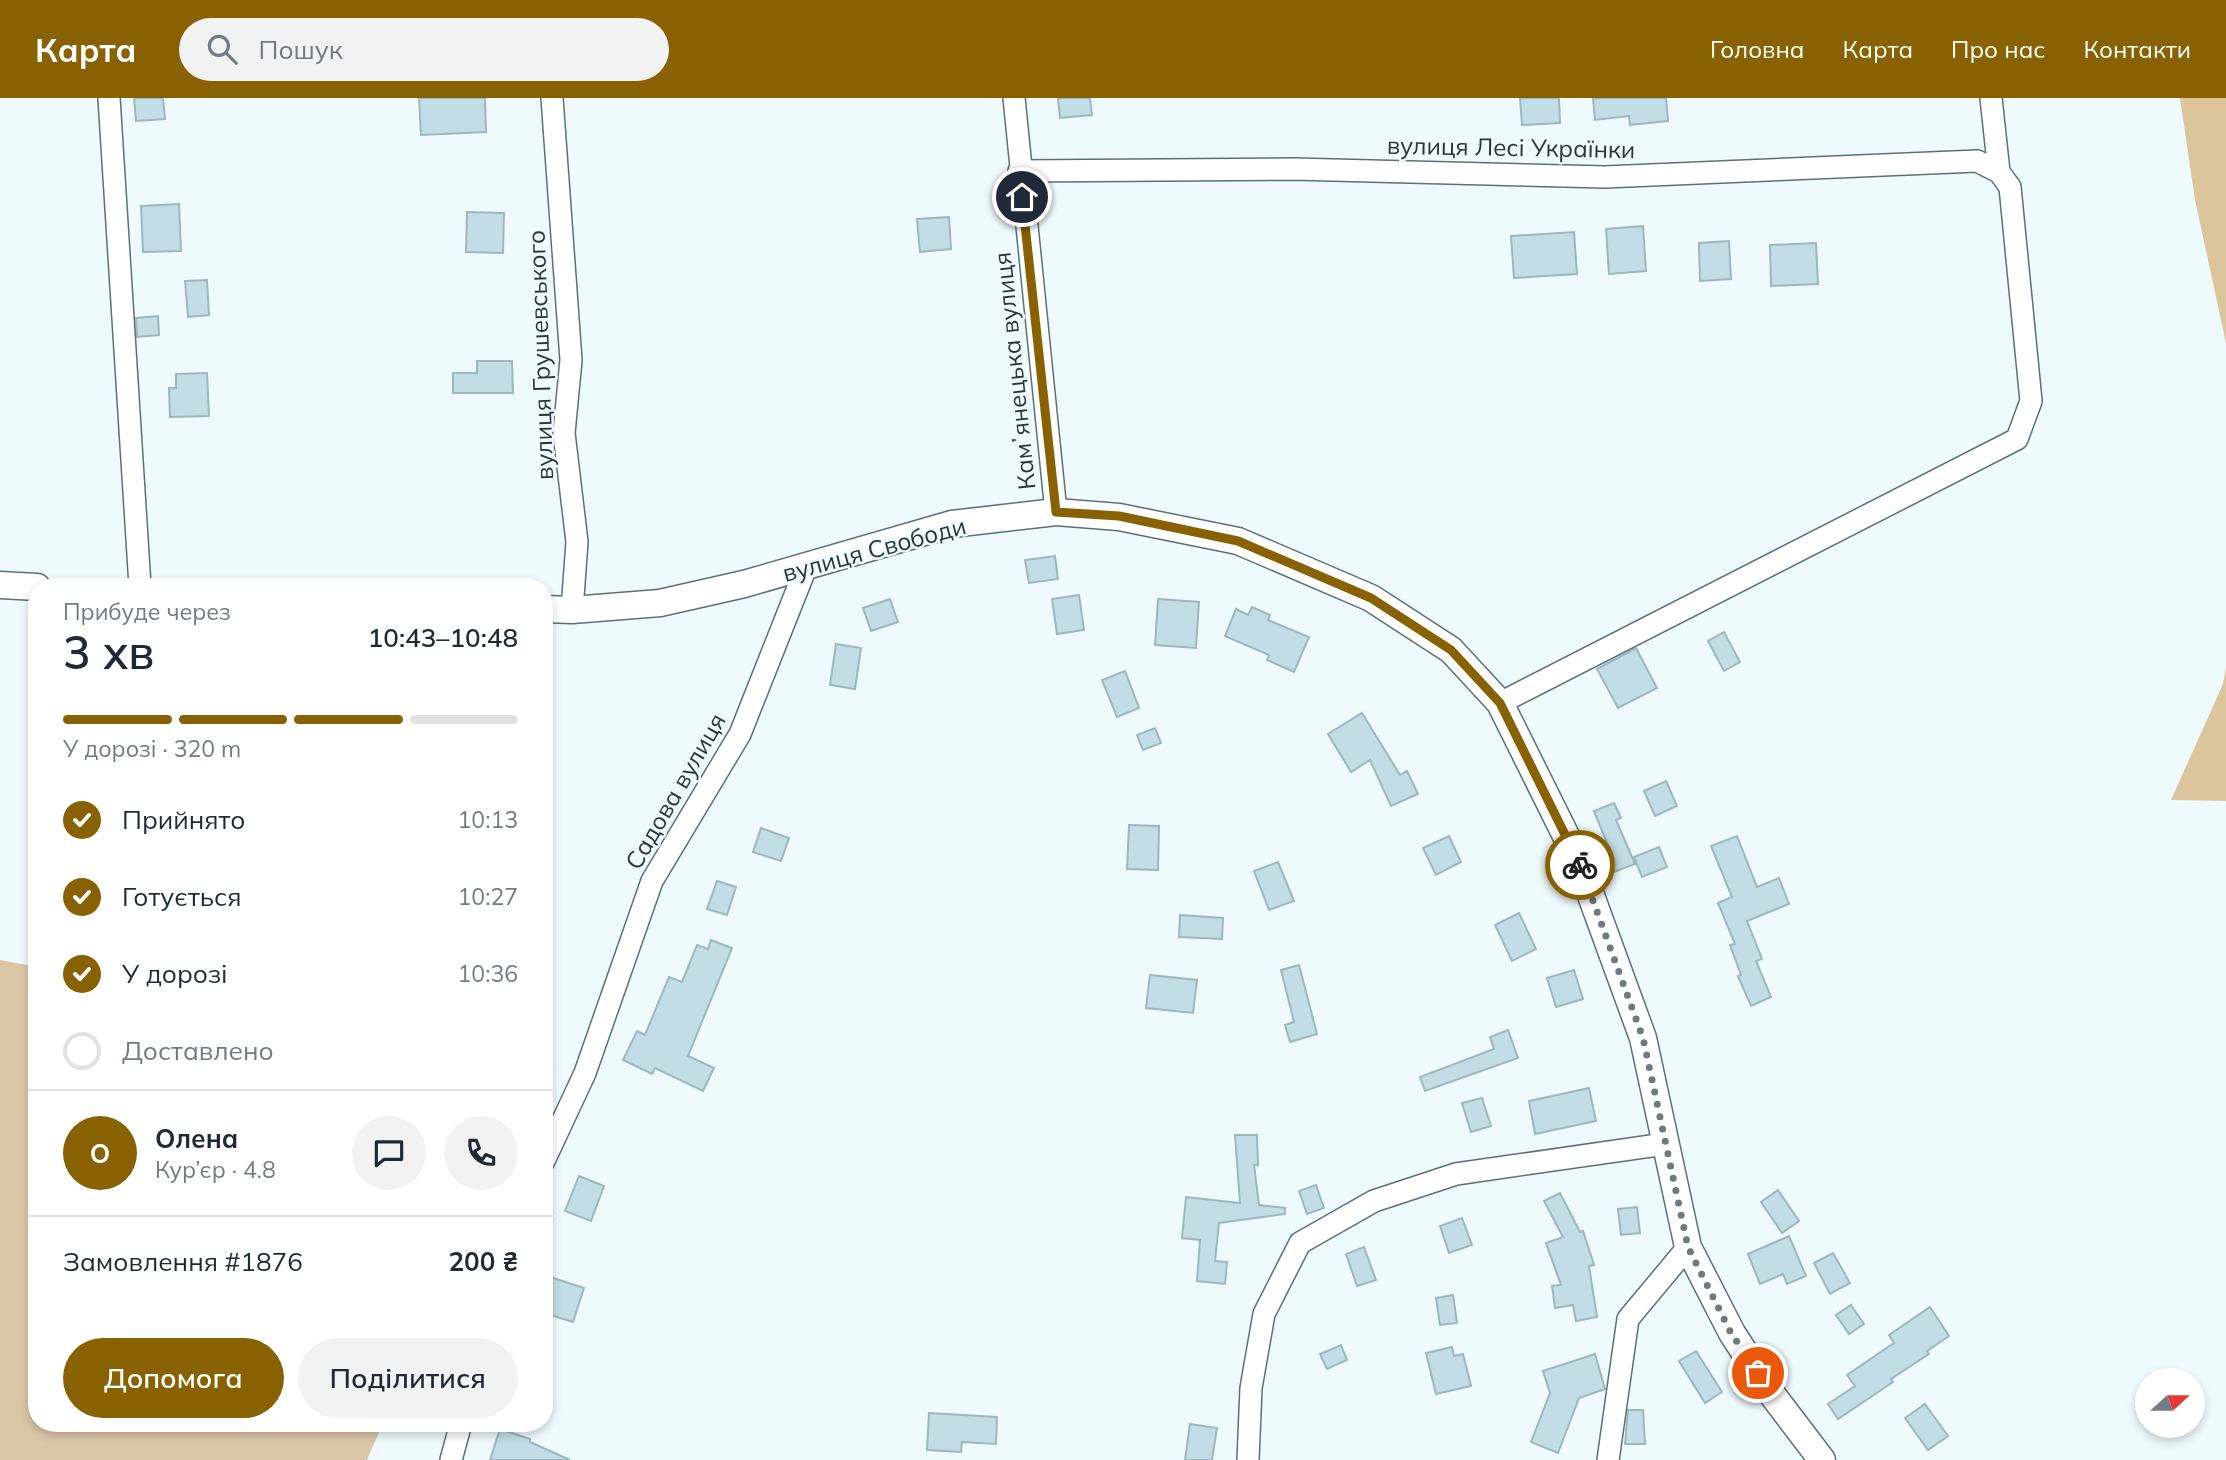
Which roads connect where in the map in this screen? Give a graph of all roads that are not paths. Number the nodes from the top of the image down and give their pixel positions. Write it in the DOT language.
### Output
graph roads {
  1 [pos="109,98"];
  2 [pos="552,98"];
  3 [pos="1014,98"];
  4 [pos="1991,98"];
  5 [pos="1019,171"];
  6 [pos="1999,172"];
  7 [pos="1056,512"];
  8 [pos="807,565"];
  9 [pos="139,578"];
  10 [pos="0,585"];
  11 [pos="28,587"];
  12 [pos="553,609"];
  13 [pos="572,610"];
  14 [pos="1500,703"];
  15 [pos="553,1142"];
  16 [pos="1665,1144"];
  17 [pos="1688,1247"];
  18 [pos="459,1432"];
  19 [pos="452,1460"];
  20 [pos="1248,1460"];
  21 [pos="1608,1460"];
  22 [pos="1822,1460"];
  1 -- 9 [label="street"];
  2 -- 13 [label="street, вулиця Грушевського"];
  3 -- 5 [label="street, Камʼянецька вулиця"];
  4 -- 6 [label="street"];
  5 -- 6 [label="street, вулиця Лесі Українки"];
  5 -- 7 [label="street, Камʼянецька вулиця"];
  6 -- 14 [label="street"];
  7 -- 8 [label="street, вулиця Свободи"];
  7 -- 14 [label="street, вулиця Свободи"];
  8 -- 13 [label="street, вулиця Свободи"];
  8 -- 15 [label="street, Садова вулиця"];
  10 -- 11 [label="street"];
  12 -- 13 [label="street, вулиця Свободи"];
  14 -- 16 [label="street, вулиця Свободи"];
  16 -- 17 [label="street, вулиця Свободи"];
  16 -- 20 [label="street"];
  17 -- 21 [label="street"];
  17 -- 22 [label="street, вулиця Свободи"];
  18 -- 19 [label="street"];
}
